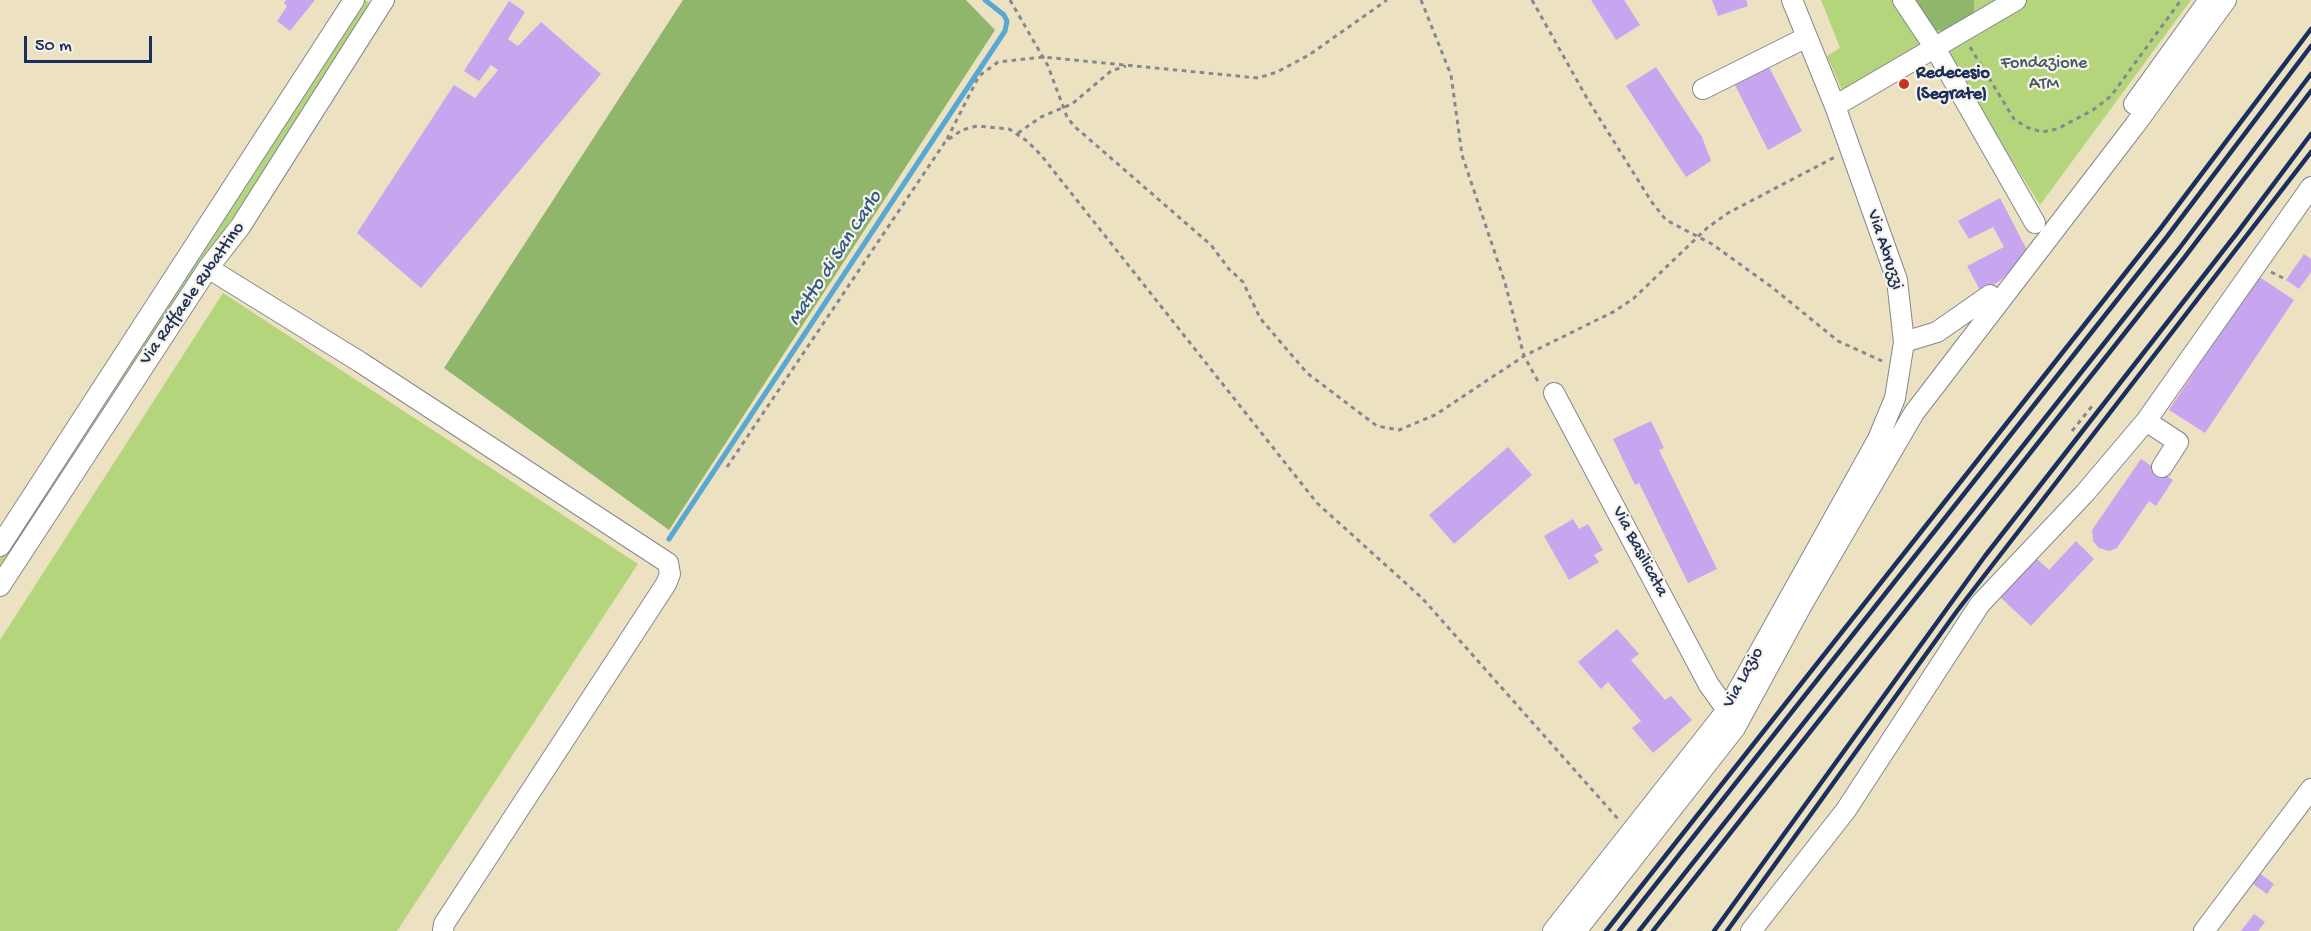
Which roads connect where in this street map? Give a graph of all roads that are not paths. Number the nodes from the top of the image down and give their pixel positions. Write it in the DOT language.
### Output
graph roads {
  1 [pos="354,0"];
  2 [pos="384,0"];
  3 [pos="1792,0"];
  4 [pos="1903,0"];
  5 [pos="2016,0"];
  6 [pos="2209,0"];
  7 [pos="2226,0"];
  8 [pos="1993,6"];
  9 [pos="1807,37"];
  10 [pos="1935,48"];
  11 [pos="1703,89"];
  12 [pos="1835,106"];
  13 [pos="2311,188"];
  14 [pos="2066,216"];
  15 [pos="2035,224"];
  16 [pos="208,268"];
  17 [pos="1990,295"];
  18 [pos="1904,342"];
  19 [pos="1554,393"];
  20 [pos="1894,398"];
  21 [pos="2146,421"];
  22 [pos="2162,467"];
  23 [pos="0,546"];
  24 [pos="0,586"];
  25 [pos="1727,710"];
  26 [pos="2311,789"];
  27 [pos="443,931"];
  28 [pos="1553,931"];
  29 [pos="1576,931"];
  30 [pos="1751,931"];
  31 [pos="2204,931"];
  1 -- 23 [label="street, Via Raffaele Rubattino"];
  2 -- 16 [label="street, Via Raffaele Rubattino"];
  3 -- 9 [label="street, Via Abruzzi"];
  4 -- 10 [label="street"];
  5 -- 8 [label="street"];
  6 -- 14 [label="street"];
  7 -- 14 [label="street"];
  8 -- 10 [label="street"];
  9 -- 11 [label="street"];
  9 -- 12 [label="street, Via Abruzzi"];
  10 -- 12 [label="street"];
  10 -- 15 [label="street"];
  12 -- 18 [label="street, Via Abruzzi"];
  13 -- 21 [label="street"];
  14 -- 29 [label="street"];
  16 -- 24 [label="street, Via Raffaele Rubattino"];
  16 -- 27 [label="street"];
  17 -- 18 [label="street"];
  18 -- 20 [label="street, Via Abruzzi"];
  19 -- 25 [label="street, Via Basilicata"];
  20 -- 25 [label="street, Via Lazio"];
  21 -- 22 [label="street"];
  21 -- 30 [label="street"];
  25 -- 28 [label="street, Via Lazio"];
  26 -- 31 [label="street"];
}
